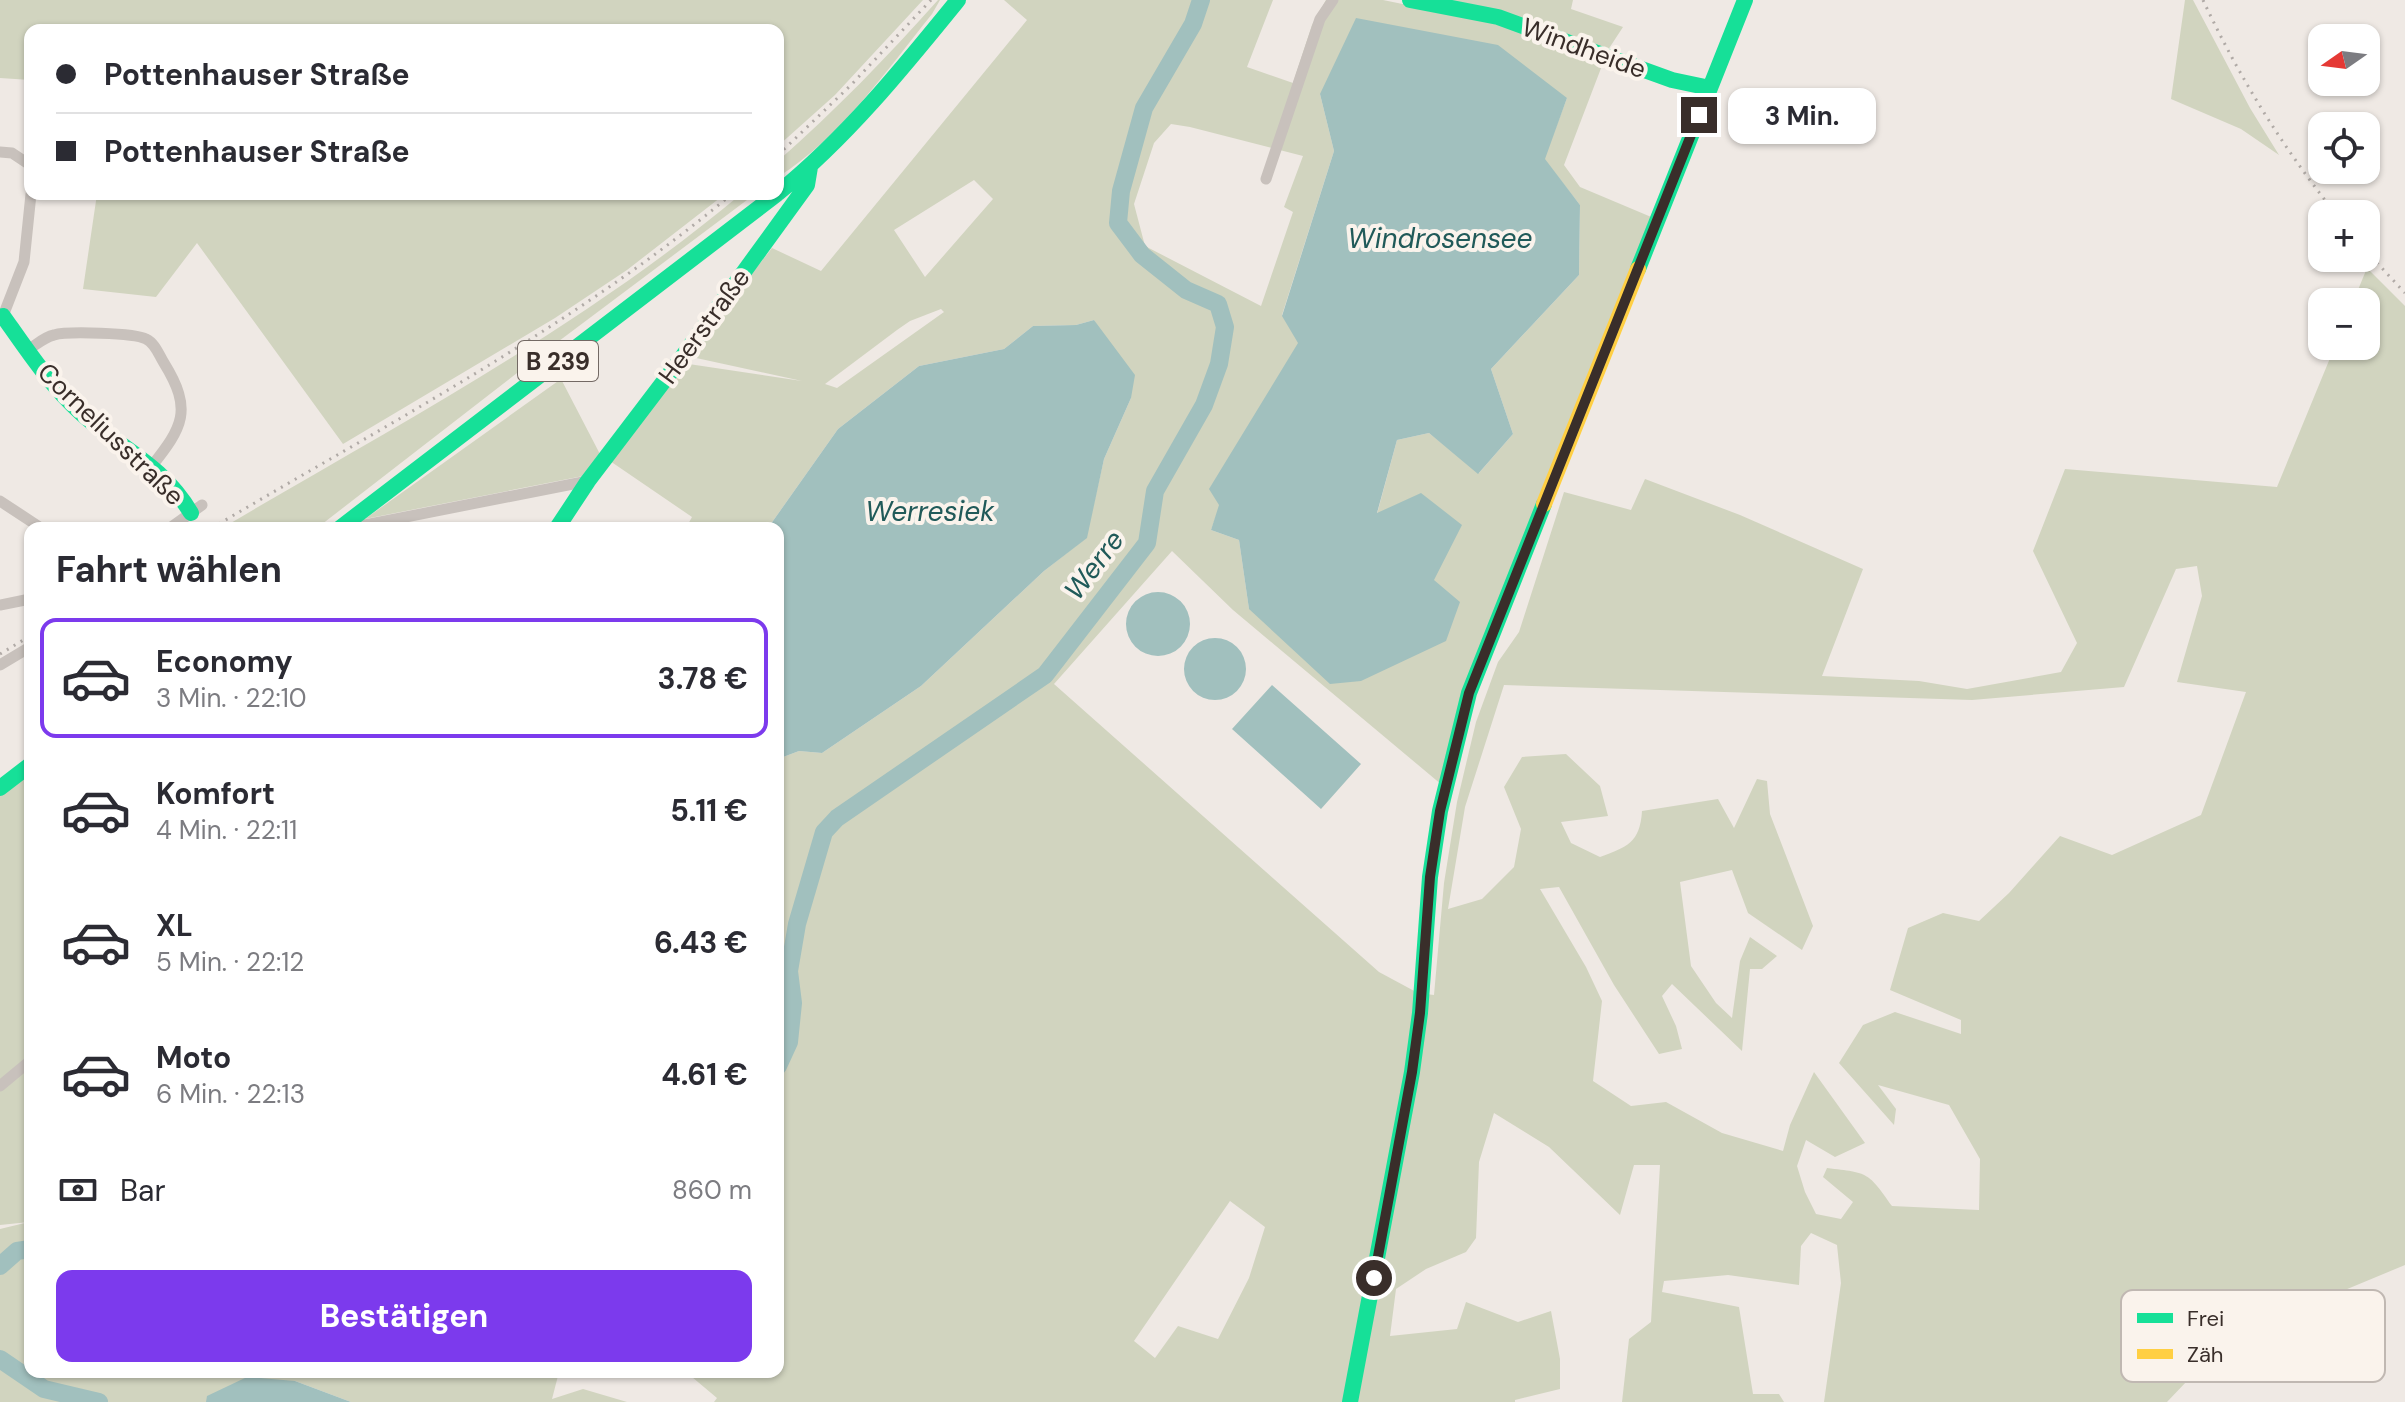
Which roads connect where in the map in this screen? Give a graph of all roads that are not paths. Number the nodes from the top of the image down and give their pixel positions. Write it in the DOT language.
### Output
graph roads {
  1 [pos="958,0"];
  2 [pos="1333,0"];
  3 [pos="1410,0"];
  4 [pos="1745,0"];
  5 [pos="1710,88"];
  6 [pos="0,152"];
  7 [pos="24,161"];
  8 [pos="810,167"];
  9 [pos="1266,179"];
  10 [pos="784,187"];
  11 [pos="30,200"];
  12 [pos="768,200"];
  13 [pos="2,317"];
  14 [pos="28,350"];
  15 [pos="151,467"];
  16 [pos="588,481"];
  17 [pos="0,501"];
  18 [pos="197,509"];
  19 [pos="32,522"];
  20 [pos="179,522"];
  21 [pos="349,522"];
  22 [pos="380,522"];
  23 [pos="561,522"];
  24 [pos="24,600"];
  25 [pos="0,605"];
  26 [pos="24,651"];
  27 [pos="0,665"];
  28 [pos="24,770"];
  29 [pos="0,788"];
  30 [pos="24,1066"];
  31 [pos="0,1086"];
  32 [pos="1350,1402"];
  1 -- 8 [label="street, B 239"];
  2 -- 9 [label="street"];
  3 -- 5 [label="street, Windheide"];
  4 -- 5 [label="street"];
  5 -- 32 [label="street"];
  6 -- 7 [label="street"];
  8 -- 10 [label="street, B 239"];
  8 -- 16 [label="street, Heerstraße"];
  11 -- 13 [label="street"];
  12 -- 21 [label="street, B 239"];
  13 -- 14 [label="street, Corneliusstraße"];
  14 -- 15 [label="street, Corneliusstraße"];
  14 -- 15 [label="street"];
  15 -- 18 [label="street, Corneliusstraße"];
  16 -- 22 [label="street"];
  16 -- 23 [label="street, Heerstraße"];
  17 -- 19 [label="street"];
  18 -- 20 [label="street"];
  24 -- 25 [label="street"];
  26 -- 27 [label="street"];
  28 -- 29 [label="street"];
  30 -- 31 [label="street"];
}
